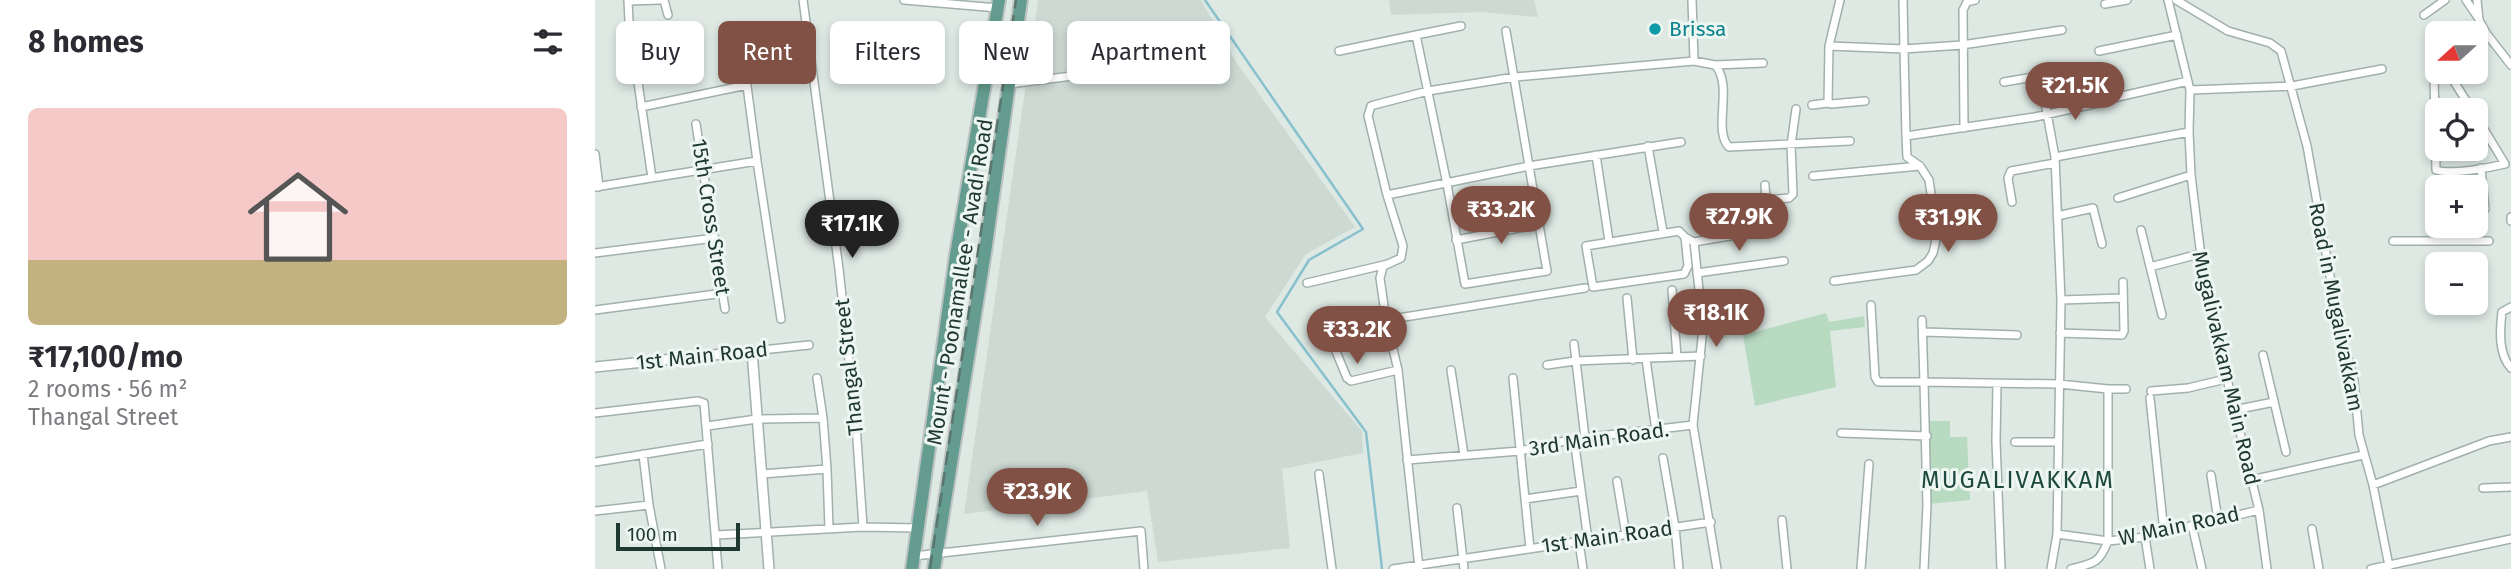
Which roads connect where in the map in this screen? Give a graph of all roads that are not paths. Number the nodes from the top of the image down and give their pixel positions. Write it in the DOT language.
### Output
graph roads {
  1 [pos="662,0"];
  2 [pos="803,0"];
  3 [pos="904,0"];
  4 [pos="1021,0"];
  5 [pos="1692,0"];
  6 [pos="1840,0"];
  7 [pos="1903,0"];
  8 [pos="1975,0"];
  9 [pos="2127,0"];
  10 [pos="2168,0"];
  11 [pos="2176,0"];
  12 [pos="2445,0"];
  13 [pos="2466,0"];
  14 [pos="2477,0"];
  15 [pos="628,1"];
  16 [pos="925,1"];
  17 [pos="998,4"];
  18 [pos="2105,4"];
  19 [pos="668,15"];
  20 [pos="2424,15"];
  21 [pos="2479,20"];
  22 [pos="630,21"];
  23 [pos="1018,21"];
  24 [pos="1461,26"];
  25 [pos="2062,30"];
  26 [pos="1506,31"];
  27 [pos="1416,35"];
  28 [pos="2177,35"];
  29 [pos="2489,37"];
  30 [pos="1962,45"];
  31 [pos="1829,46"];
  32 [pos="1904,49"];
  33 [pos="1339,51"];
  34 [pos="2099,51"];
  35 [pos="1694,61"];
  36 [pos="1763,63"];
  37 [pos="1715,65"];
  38 [pos="2511,65"];
  39 [pos="2382,69"];
  40 [pos="2062,72"];
  41 [pos="2040,75"];
  42 [pos="1515,77"];
  43 [pos="2188,81"];
  44 [pos="2004,82"];
  45 [pos="638,84"];
  46 [pos="1009,84"];
  47 [pos="2436,84"];
  48 [pos="747,85"];
  49 [pos="2292,86"];
  50 [pos="2190,90"];
  51 [pos="1428,91"];
  52 [pos="2109,99"];
  53 [pos="1865,101"];
  54 [pos="1828,103"];
  55 [pos="2098,103"];
  56 [pos="1812,104"];
  57 [pos="642,107"];
  58 [pos="1796,109"];
  59 [pos="2046,115"];
  60 [pos="696,124"];
  61 [pos="1964,128"];
  62 [pos="2189,132"];
  63 [pos="2488,134"];
  64 [pos="1906,136"];
  65 [pos="1850,141"];
  66 [pos="1681,142"];
  67 [pos="1791,145"];
  68 [pos="1648,146"];
  69 [pos="595,154"];
  70 [pos="1596,155"];
  71 [pos="2055,160"];
  72 [pos="757,161"];
  73 [pos="2508,164"];
  74 [pos="1529,166"];
  75 [pos="1920,166"];
  76 [pos="2481,168"];
  77 [pos="703,170"];
  78 [pos="2191,175"];
  79 [pos="2482,175"];
  80 [pos="1813,176"];
  81 [pos="652,178"];
  82 [pos="1447,184"];
  83 [pos="1765,185"];
  84 [pos="597,187"];
  85 [pos="1387,195"];
  86 [pos="2118,198"];
  87 [pos="1766,200"];
  88 [pos="2012,202"];
  89 [pos="2057,216"];
  90 [pos="1540,224"];
  91 [pos="2141,230"];
  92 [pos="1663,232"];
  93 [pos="1685,237"];
  94 [pos="715,238"];
  95 [pos="2461,238"];
  96 [pos="1456,240"];
  97 [pos="1609,240"];
  98 [pos="2393,240"];
  99 [pos="2461,241"];
  100 [pos="2489,241"];
  101 [pos="1693,242"];
  102 [pos="2102,244"];
  103 [pos="595,253"];
  104 [pos="2199,254"];
  105 [pos="1784,261"];
  106 [pos="1388,264"];
  107 [pos="2150,267"];
  108 [pos="1697,273"];
  109 [pos="1834,281"];
  110 [pos="2123,282"];
  111 [pos="1307,283"];
  112 [pos="1585,288"];
  113 [pos="1672,290"];
  114 [pos="724,293"];
  115 [pos="1627,298"];
  116 [pos="2123,299"];
  117 [pos="2061,300"];
  118 [pos="1871,305"];
  119 [pos="2511,307"];
  120 [pos="725,309"];
  121 [pos="595,310"];
  122 [pos="2162,316"];
  123 [pos="781,319"];
  124 [pos="1386,320"];
  125 [pos="1922,320"];
  126 [pos="1355,328"];
  127 [pos="1924,332"];
  128 [pos="2060,333"];
  129 [pos="2017,335"];
  130 [pos="1330,337"];
  131 [pos="1574,344"];
  132 [pos="809,345"];
  133 [pos="752,351"];
  134 [pos="2263,355"];
  135 [pos="1701,356"];
  136 [pos="1677,357"];
  137 [pos="1633,359"];
  138 [pos="1646,359"];
  139 [pos="1575,361"];
  140 [pos="1548,365"];
  141 [pos="595,367"];
  142 [pos="2511,368"];
  143 [pos="1398,370"];
  144 [pos="1451,370"];
  145 [pos="817,378"];
  146 [pos="1513,378"];
  147 [pos="2226,379"];
  148 [pos="1924,382"];
  149 [pos="1997,384"];
  150 [pos="2059,384"];
  151 [pos="2108,388"];
  152 [pos="2126,389"];
  153 [pos="2274,402"];
  154 [pos="2234,410"];
  155 [pos="595,414"];
  156 [pos="823,418"];
  157 [pos="757,419"];
  158 [pos="1693,425"];
  159 [pos="707,426"];
  160 [pos="1655,431"];
  161 [pos="1842,433"];
  162 [pos="1926,435"];
  163 [pos="2511,437"];
  164 [pos="1585,438"];
  165 [pos="1574,439"];
  166 [pos="2015,442"];
  167 [pos="2058,442"];
  168 [pos="708,444"];
  169 [pos="1520,451"];
  170 [pos="2286,452"];
  171 [pos="643,454"];
  172 [pos="1464,455"];
  173 [pos="2363,455"];
  174 [pos="1663,458"];
  175 [pos="1407,460"];
  176 [pos="595,462"];
  177 [pos="1869,464"];
  178 [pos="827,469"];
  179 [pos="762,474"];
  180 [pos="1319,474"];
  181 [pos="2211,475"];
  182 [pos="2251,480"];
  183 [pos="1617,481"];
  184 [pos="2373,485"];
  185 [pos="2511,486"];
  186 [pos="2483,488"];
  187 [pos="1581,491"];
  188 [pos="1525,499"];
  189 [pos="649,505"];
  190 [pos="1457,508"];
  191 [pos="2259,510"];
  192 [pos="595,511"];
  193 [pos="1782,520"];
  194 [pos="2218,520"];
  195 [pos="1711,522"];
  196 [pos="2192,525"];
  197 [pos="863,527"];
  198 [pos="1675,527"];
  199 [pos="829,528"];
  200 [pos="919,528"];
  201 [pos="2312,529"];
  202 [pos="766,531"];
  203 [pos="2164,532"];
  204 [pos="2057,534"];
  205 [pos="716,535"];
  206 [pos="1626,535"];
  207 [pos="2145,537"];
  208 [pos="2511,539"];
  209 [pos="1583,541"];
  210 [pos="2108,541"];
  211 [pos="1530,549"];
  212 [pos="1462,559"];
  213 [pos="935,562"];
  214 [pos="913,563"];
  215 [pos="2098,565"];
  216 [pos="2389,566"];
  217 [pos="1419,567"];
  218 [pos="661,569"];
  219 [pos="717,569"];
  220 [pos="769,569"];
  221 [pos="1144,569"];
  222 [pos="1332,569"];
  223 [pos="1393,569"];
  224 [pos="1464,569"];
  225 [pos="1583,569"];
  226 [pos="1679,569"];
  227 [pos="1717,569"];
  228 [pos="1787,569"];
  229 [pos="1861,569"];
  230 [pos="1924,569"];
  231 [pos="2001,569"];
  232 [pos="2051,569"];
  233 [pos="2071,569"];
  234 [pos="2150,569"];
  235 [pos="2202,569"];
  236 [pos="2267,569"];
  237 [pos="2319,569"];
  238 [pos="2371,569"];
  1 -- 15 [label="street"];
  1 -- 19 [label="street"];
  2 -- 197 [label="street, Thangal Street"];
  3 -- 16 [label="street"];
  4 -- 23 [label="main road, Mount - Poonamallee - Avadi Road"];
  5 -- 35 [label="street"];
  6 -- 31 [label="street"];
  7 -- 32 [label="street"];
  8 -- 30 [label="street"];
  9 -- 18 [label="street"];
  10 -- 28 [label="street, Mugalivakkam Main Road"];
  11 -- 49 [label="street, Road in Mugalivakkam"];
  12 -- 20 [label="street"];
  13 -- 21 [label="street"];
  14 -- 21 [label="street"];
  15 -- 22 [label="street"];
  16 -- 17 [label="street"];
  17 -- 200 [label="main road, Mount - Poonamallee - Avadi Road"];
  24 -- 27 [label="street"];
  25 -- 30 [label="street"];
  26 -- 42 [label="street"];
  27 -- 33 [label="street"];
  27 -- 51 [label="street"];
  28 -- 34 [label="street"];
  28 -- 43 [label="street, Mugalivakkam Main Road"];
  29 -- 38 [label="street"];
  30 -- 32 [label="street"];
  30 -- 61 [label="street"];
  31 -- 32 [label="street"];
  31 -- 54 [label="street"];
  32 -- 64 [label="street"];
  35 -- 37 [label="street"];
  35 -- 42 [label="street"];
  36 -- 37 [label="street"];
  37 -- 67 [label="street"];
  39 -- 49 [label="street"];
  40 -- 41 [label="street"];
  41 -- 44 [label="street"];
  41 -- 59 [label="street"];
  42 -- 51 [label="street"];
  42 -- 74 [label="street"];
  43 -- 50 [label="street, Mugalivakkam Main Road"];
  43 -- 52 [label="street"];
  45 -- 57 [label="street"];
  46 -- 213 [label="main road, Mount - Poonamallee - Avadi Road"];
  47 -- 76 [label="street"];
  48 -- 57 [label="street"];
  48 -- 72 [label="street"];
  49 -- 50 [label="street"];
  49 -- 173 [label="street, Road in Mugalivakkam"];
  50 -- 62 [label="street, Mugalivakkam Main Road"];
  51 -- 82 [label="street"];
  51 -- 85 [label="street"];
  53 -- 54 [label="street"];
  54 -- 56 [label="street"];
  55 -- 59 [label="street"];
  57 -- 81 [label="street"];
  58 -- 67 [label="street"];
  59 -- 61 [label="street"];
  59 -- 71 [label="street"];
  60 -- 77 [label="street, 15th Cross Street"];
  61 -- 64 [label="street"];
  62 -- 71 [label="street"];
  62 -- 78 [label="street, Mugalivakkam Main Road"];
  63 -- 73 [label="street"];
  64 -- 75 [label="street"];
  65 -- 67 [label="street"];
  66 -- 68 [label="street"];
  67 -- 87 [label="street"];
  68 -- 70 [label="street"];
  68 -- 92 [label="street"];
  69 -- 84 [label="street"];
  70 -- 74 [label="street"];
  70 -- 97 [label="street"];
  71 -- 88 [label="street"];
  71 -- 89 [label="street"];
  72 -- 77 [label="street"];
  72 -- 123 [label="street"];
  73 -- 76 [label="street"];
  74 -- 82 [label="street"];
  74 -- 90 [label="street"];
  75 -- 80 [label="street"];
  75 -- 109 [label="street"];
  76 -- 79 [label="street"];
  77 -- 81 [label="street"];
  77 -- 94 [label="street, 15th Cross Street"];
  78 -- 86 [label="street"];
  78 -- 104 [label="street, Mugalivakkam Main Road"];
  81 -- 84 [label="street"];
  82 -- 85 [label="street"];
  82 -- 96 [label="street"];
  83 -- 87 [label="street"];
  85 -- 106 [label="street"];
  87 -- 101 [label="street"];
  89 -- 102 [label="street"];
  89 -- 117 [label="street"];
  90 -- 96 [label="street"];
  90 -- 96 [label="street"];
  91 -- 107 [label="street"];
  92 -- 93 [label="street"];
  92 -- 97 [label="street"];
  93 -- 97 [label="street"];
  93 -- 101 [label="street"];
  94 -- 103 [label="street"];
  94 -- 114 [label="street, 15th Cross Street"];
  95 -- 99 [label="street"];
  98 -- 99 [label="street"];
  99 -- 100 [label="street"];
  101 -- 108 [label="street"];
  104 -- 107 [label="street"];
  104 -- 147 [label="street, Mugalivakkam Main Road"];
  105 -- 108 [label="street"];
  106 -- 111 [label="street"];
  106 -- 124 [label="street"];
  107 -- 122 [label="street"];
  108 -- 135 [label="street"];
  110 -- 116 [label="street"];
  112 -- 124 [label="street"];
  113 -- 136 [label="street"];
  114 -- 120 [label="street, 15th Cross Street"];
  114 -- 121 [label="street"];
  115 -- 137 [label="street"];
  116 -- 117 [label="street"];
  116 -- 128 [label="street"];
  117 -- 128 [label="street"];
  118 -- 148 [label="street"];
  119 -- 142 [label="street"];
  124 -- 126 [label="street"];
  124 -- 143 [label="street"];
  125 -- 127 [label="street"];
  127 -- 129 [label="street"];
  127 -- 148 [label="street"];
  128 -- 150 [label="street"];
  130 -- 143 [label="street"];
  131 -- 139 [label="street"];
  132 -- 133 [label="street, 1st Main Road"];
  133 -- 141 [label="street, 1st Main Road"];
  133 -- 157 [label="street"];
  134 -- 153 [label="street"];
  135 -- 136 [label="street"];
  135 -- 158 [label="street"];
  136 -- 138 [label="street"];
  137 -- 138 [label="street"];
  137 -- 139 [label="street"];
  138 -- 160 [label="street"];
  139 -- 140 [label="street"];
  139 -- 164 [label="street"];
  143 -- 175 [label="street"];
  144 -- 172 [label="street"];
  145 -- 156 [label="street"];
  146 -- 169 [label="street"];
  147 -- 154 [label="street, Mugalivakkam Main Road"];
  147 -- 203 [label="street"];
  148 -- 149 [label="street"];
  148 -- 162 [label="street"];
  149 -- 150 [label="street"];
  149 -- 231 [label="street"];
  150 -- 151 [label="street"];
  150 -- 167 [label="street"];
  151 -- 152 [label="street"];
  151 -- 210 [label="street"];
  153 -- 154 [label="street"];
  153 -- 170 [label="street"];
  154 -- 182 [label="street, Mugalivakkam Main Road"];
  155 -- 159 [label="street"];
  156 -- 157 [label="street"];
  156 -- 178 [label="street"];
  157 -- 159 [label="street"];
  157 -- 179 [label="street"];
  158 -- 160 [label="street, 3rd Main Road."];
  158 -- 195 [label="street, 3rd Main Road."];
  159 -- 168 [label="street"];
  160 -- 164 [label="street, 3rd Main Road."];
  161 -- 162 [label="street"];
  162 -- 230 [label="street"];
  163 -- 184 [label="street"];
  164 -- 165 [label="street, 3rd Main Road."];
  165 -- 169 [label="street, 3rd Main Road."];
  165 -- 187 [label="street"];
  166 -- 167 [label="street"];
  167 -- 204 [label="street"];
  168 -- 171 [label="street"];
  168 -- 205 [label="street"];
  169 -- 172 [label="street, 3rd Main Road."];
  169 -- 188 [label="street"];
  171 -- 176 [label="street"];
  171 -- 189 [label="street"];
  172 -- 175 [label="street, 3rd Main Road."];
  173 -- 182 [label="street"];
  173 -- 184 [label="street, Road in Mugalivakkam"];
  174 -- 198 [label="street"];
  175 -- 217 [label="street"];
  177 -- 229 [label="street"];
  178 -- 179 [label="street"];
  178 -- 199 [label="street"];
  179 -- 202 [label="street"];
  180 -- 222 [label="street"];
  181 -- 194 [label="street"];
  182 -- 191 [label="street, Mugalivakkam Main Road"];
  183 -- 206 [label="street"];
  184 -- 216 [label="street, Road in Mugalivakkam"];
  185 -- 186 [label="street"];
  187 -- 188 [label="street"];
  187 -- 209 [label="street"];
  188 -- 211 [label="street"];
  189 -- 192 [label="street"];
  189 -- 218 [label="street"];
  190 -- 212 [label="street"];
  191 -- 194 [label="street, W Main Road"];
  191 -- 236 [label="street, Mugalivakkam Main Road"];
  193 -- 228 [label="street"];
  194 -- 196 [label="street, W Main Road"];
  195 -- 198 [label="street, 1st Main Road"];
  195 -- 227 [label="street"];
  196 -- 203 [label="street, W Main Road"];
  196 -- 235 [label="street"];
  197 -- 199 [label="street"];
  197 -- 200 [label="street"];
  198 -- 206 [label="street, 1st Main Road"];
  198 -- 226 [label="street"];
  199 -- 202 [label="street"];
  200 -- 214 [label="main road, Mount - Poonamallee - Avadi Road"];
  201 -- 237 [label="street"];
  202 -- 205 [label="street"];
  202 -- 220 [label="street"];
  203 -- 207 [label="street, W Main Road"];
  204 -- 210 [label="street"];
  204 -- 232 [label="street"];
  205 -- 219 [label="street"];
  206 -- 209 [label="street, 1st Main Road"];
  207 -- 210 [label="street, W Main Road"];
  207 -- 234 [label="street"];
  208 -- 216 [label="street"];
  209 -- 211 [label="street, 1st Main Road"];
  209 -- 225 [label="street"];
  210 -- 215 [label="street, W Main Road"];
  211 -- 212 [label="street, 1st Main Road"];
  212 -- 217 [label="street, 1st Main Road"];
  212 -- 224 [label="street"];
  213 -- 214 [label="street"];
  213 -- 221 [label="street"];
  215 -- 233 [label="street, W Main Road"];
  216 -- 238 [label="street"];
  217 -- 223 [label="street, 1st Main Road"];
}
